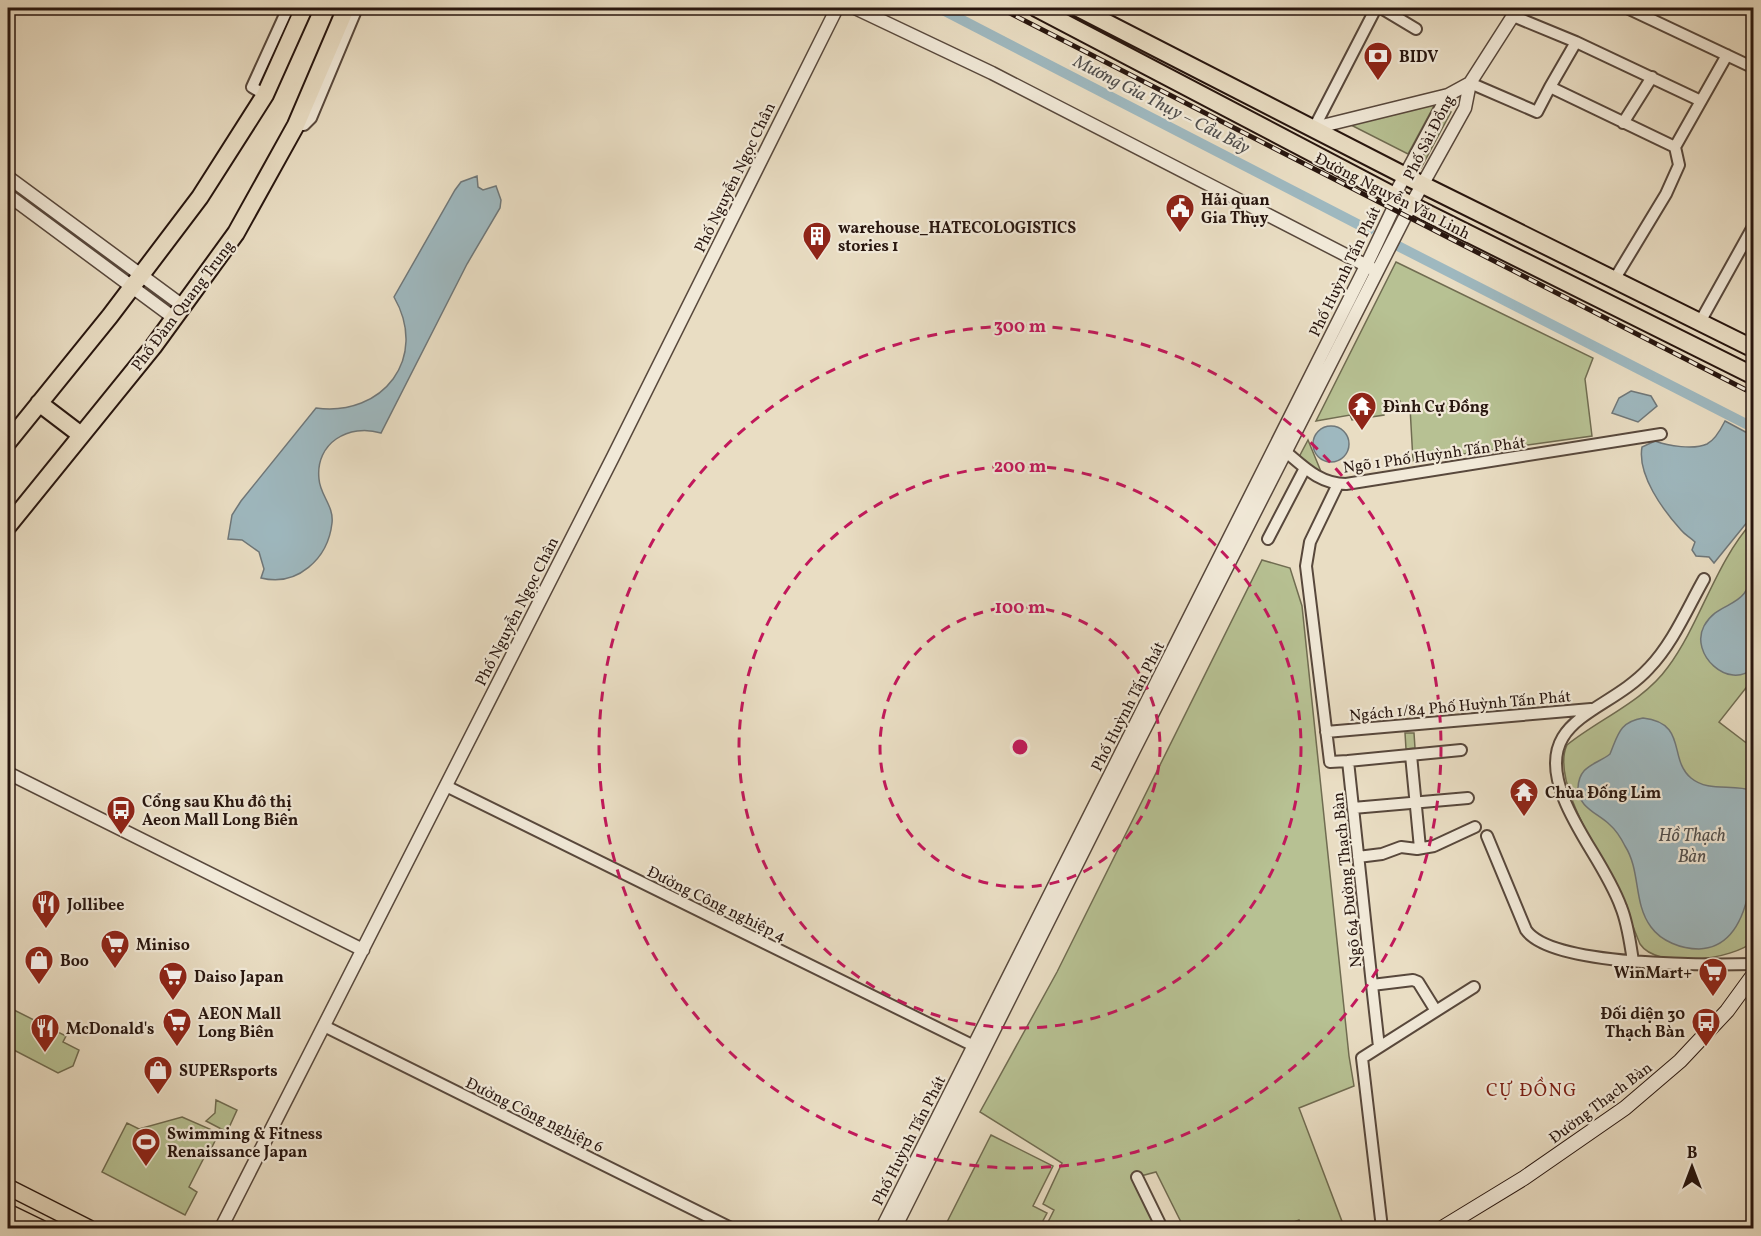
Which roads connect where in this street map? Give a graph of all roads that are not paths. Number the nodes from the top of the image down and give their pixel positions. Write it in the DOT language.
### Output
graph roads {
  1 [pos="288,8"];
  2 [pos="304,8"];
  3 [pos="346,8"];
  4 [pos="357,8"];
  5 [pos="837,8"];
  6 [pos="855,8"];
  7 [pos="1036,8"];
  8 [pos="1081,8"];
  9 [pos="1376,8"];
  10 [pos="1381,8"];
  11 [pos="1627,8"];
  12 [pos="1516,12"];
  13 [pos="1416,29"];
  14 [pos="1576,42"];
  15 [pos="1727,55"];
  16 [pos="1754,68"];
  17 [pos="1652,77"];
  18 [pos="1470,82"];
  19 [pos="1550,87"];
  20 [pos="265,95"];
  21 [pos="1448,95"];
  22 [pos="1254,99"];
  23 [pos="1701,101"];
  24 [pos="1244,116"];
  25 [pos="1623,123"];
  26 [pos="296,125"];
  27 [pos="1314,128"];
  28 [pos="1675,147"];
  29 [pos="1405,176"];
  30 [pos="8,177"];
  31 [pos="1423,185"];
  32 [pos="8,195"];
  33 [pos="1394,196"];
  34 [pos="1411,205"];
  35 [pos="53,211"];
  36 [pos="45,223"];
  37 [pos="1754,225"];
  38 [pos="1372,268"];
  39 [pos="1614,280"];
  40 [pos="136,281"];
  41 [pos="179,312"];
  42 [pos="1700,322"];
  43 [pos="1754,349"];
  44 [pos="1754,376"];
  45 [pos="39,403"];
  46 [pos="1661,434"];
  47 [pos="81,435"];
  48 [pos="8,442"];
  49 [pos="1286,452"];
  50 [pos="1305,468"];
  51 [pos="1338,484"];
  52 [pos="8,526"];
  53 [pos="1268,539"];
  54 [pos="1704,579"];
  55 [pos="1208,594"];
  56 [pos="1597,708"];
  57 [pos="1326,732"];
  58 [pos="1461,750"];
  59 [pos="1411,755"];
  60 [pos="1348,760"];
  61 [pos="8,772"];
  62 [pos="446,786"];
  63 [pos="1468,798"];
  64 [pos="1416,802"];
  65 [pos="1353,808"];
  66 [pos="1475,827"];
  67 [pos="1487,836"];
  68 [pos="1420,848"];
  69 [pos="1358,857"];
  70 [pos="363,950"];
  71 [pos="1632,961"];
  72 [pos="1754,964"];
  73 [pos="1754,974"];
  74 [pos="1372,985"];
  75 [pos="1474,987"];
  76 [pos="1436,1011"];
  77 [pos="324,1026"];
  78 [pos="1379,1047"];
  79 [pos="979,1049"];
  80 [pos="1137,1177"];
  81 [pos="8,1187"];
  82 [pos="903,1201"];
  83 [pos="8,1214"];
  84 [pos="41,1228"];
  85 [pos="89,1228"];
  86 [pos="221,1228"];
  87 [pos="731,1228"];
  88 [pos="882,1228"];
  89 [pos="895,1228"];
  90 [pos="1162,1228"];
  91 [pos="1382,1228"];
  92 [pos="1442,1228"];
  1 -- 20 [label="street"];
  2 -- 20 [label="highway"];
  3 -- 26 [label="highway, Phố Đàm Quang Trung"];
  4 -- 26 [label="street"];
  5 -- 62 [label="street, Phố Nguyễn Ngọc Chân"];
  6 -- 38 [label="street"];
  7 -- 24 [label="highway, Đường Nguyễn Văn Linh"];
  8 -- 22 [label="highway, Đường Nguyễn Văn Linh"];
  9 -- 27 [label="street"];
  10 -- 13 [label="street"];
  11 -- 15 [label="street"];
  12 -- 14 [label="street"];
  12 -- 18 [label="street, Phố Sài Đồng"];
  14 -- 17 [label="street"];
  14 -- 19 [label="street"];
  15 -- 16 [label="street"];
  15 -- 23 [label="street"];
  17 -- 23 [label="street"];
  17 -- 25 [label="street"];
  18 -- 19 [label="street"];
  18 -- 21 [label="street, Phố Sài Đồng"];
  18 -- 31 [label="street, Phố Sài Đồng"];
  19 -- 25 [label="street"];
  20 -- 40 [label="highway"];
  21 -- 27 [label="street"];
  21 -- 29 [label="street, Phố Sài Đồng"];
  22 -- 24 [label="highway"];
  22 -- 27 [label="highway, Đường Nguyễn Văn Linh"];
  23 -- 28 [label="street"];
  24 -- 33 [label="highway, Đường Nguyễn Văn Linh"];
  25 -- 28 [label="street"];
  26 -- 41 [label="highway, Phố Đàm Quang Trung"];
  27 -- 29 [label="highway, Đường Nguyễn Văn Linh"];
  28 -- 39 [label="street"];
  29 -- 31 [label="highway, Đường Nguyễn Văn Linh"];
  29 -- 33 [label="street, Phố Sài Đồng"];
  30 -- 35 [label="street"];
  31 -- 34 [label="street, Phố Sài Đồng"];
  31 -- 39 [label="highway, Đường Nguyễn Văn Linh"];
  32 -- 36 [label="street"];
  33 -- 34 [label="highway, Đường Nguyễn Văn Linh"];
  33 -- 38 [label="street, Phố Huỳnh Tấn Phát"];
  34 -- 38 [label="street, Phố Huỳnh Tấn Phát"];
  34 -- 44 [label="highway, Đường Nguyễn Văn Linh"];
  35 -- 36 [label="street"];
  35 -- 40 [label="street"];
  36 -- 40 [label="street"];
  37 -- 42 [label="street"];
  38 -- 49 [label="street, Phố Huỳnh Tấn Phát"];
  38 -- 55 [label="street, Phố Huỳnh Tấn Phát"];
  39 -- 42 [label="highway, Đường Nguyễn Văn Linh"];
  40 -- 41 [label="street"];
  40 -- 45 [label="highway"];
  41 -- 47 [label="highway, Phố Đàm Quang Trung"];
  42 -- 43 [label="highway, Đường Nguyễn Văn Linh"];
  45 -- 47 [label="highway"];
  45 -- 48 [label="highway"];
  46 -- 51 [label="street, Ngõ 1 Phố Huỳnh Tấn Phát"];
  47 -- 52 [label="highway, Phố Đàm Quang Trung"];
  49 -- 50 [label="street, Ngõ 1 Phố Huỳnh Tấn Phát"];
  49 -- 55 [label="street, Phố Huỳnh Tấn Phát"];
  50 -- 51 [label="street, Ngõ 1 Phố Huỳnh Tấn Phát"];
  50 -- 53 [label="street"];
  51 -- 57 [label="street"];
  54 -- 56 [label="street"];
  55 -- 79 [label="street, Phố Huỳnh Tấn Phát"];
  56 -- 57 [label="street, Ngách 1/84 Phố Huỳnh Tấn Phát"];
  56 -- 71 [label="street"];
  57 -- 60 [label="street"];
  58 -- 59 [label="street"];
  59 -- 60 [label="street"];
  59 -- 64 [label="street"];
  60 -- 65 [label="street, Ngõ 64 Đường Thạch Bàn"];
  61 -- 70 [label="street"];
  62 -- 70 [label="street, Phố Nguyễn Ngọc Chân"];
  62 -- 79 [label="street, Đường Công nghiệp 4"];
  63 -- 64 [label="street"];
  64 -- 65 [label="street"];
  64 -- 68 [label="street"];
  65 -- 69 [label="street, Ngõ 64 Đường Thạch Bàn"];
  66 -- 68 [label="street"];
  67 -- 71 [label="street"];
  68 -- 69 [label="street"];
  69 -- 74 [label="street, Ngõ 64 Đường Thạch Bàn"];
  70 -- 77 [label="street, Phố Nguyễn Ngọc Chân"];
  71 -- 72 [label="street"];
  73 -- 92 [label="main road, Đường Thạch Bàn"];
  74 -- 76 [label="street, Ngõ 64 Đường Thạch Bàn"];
  74 -- 78 [label="street"];
  75 -- 76 [label="street"];
  76 -- 78 [label="street"];
  77 -- 86 [label="street, Phố Nguyễn Ngọc Chân"];
  77 -- 87 [label="street, Đường Công nghiệp 6"];
  78 -- 91 [label="street"];
  79 -- 82 [label="street, Phố Huỳnh Tấn Phát"];
  80 -- 90 [label="street"];
  81 -- 85 [label="main road"];
  82 -- 88 [label="street, Phố Huỳnh Tấn Phát"];
  82 -- 89 [label="street, Phố Huỳnh Tấn Phát"];
  83 -- 84 [label="main road"];
}
